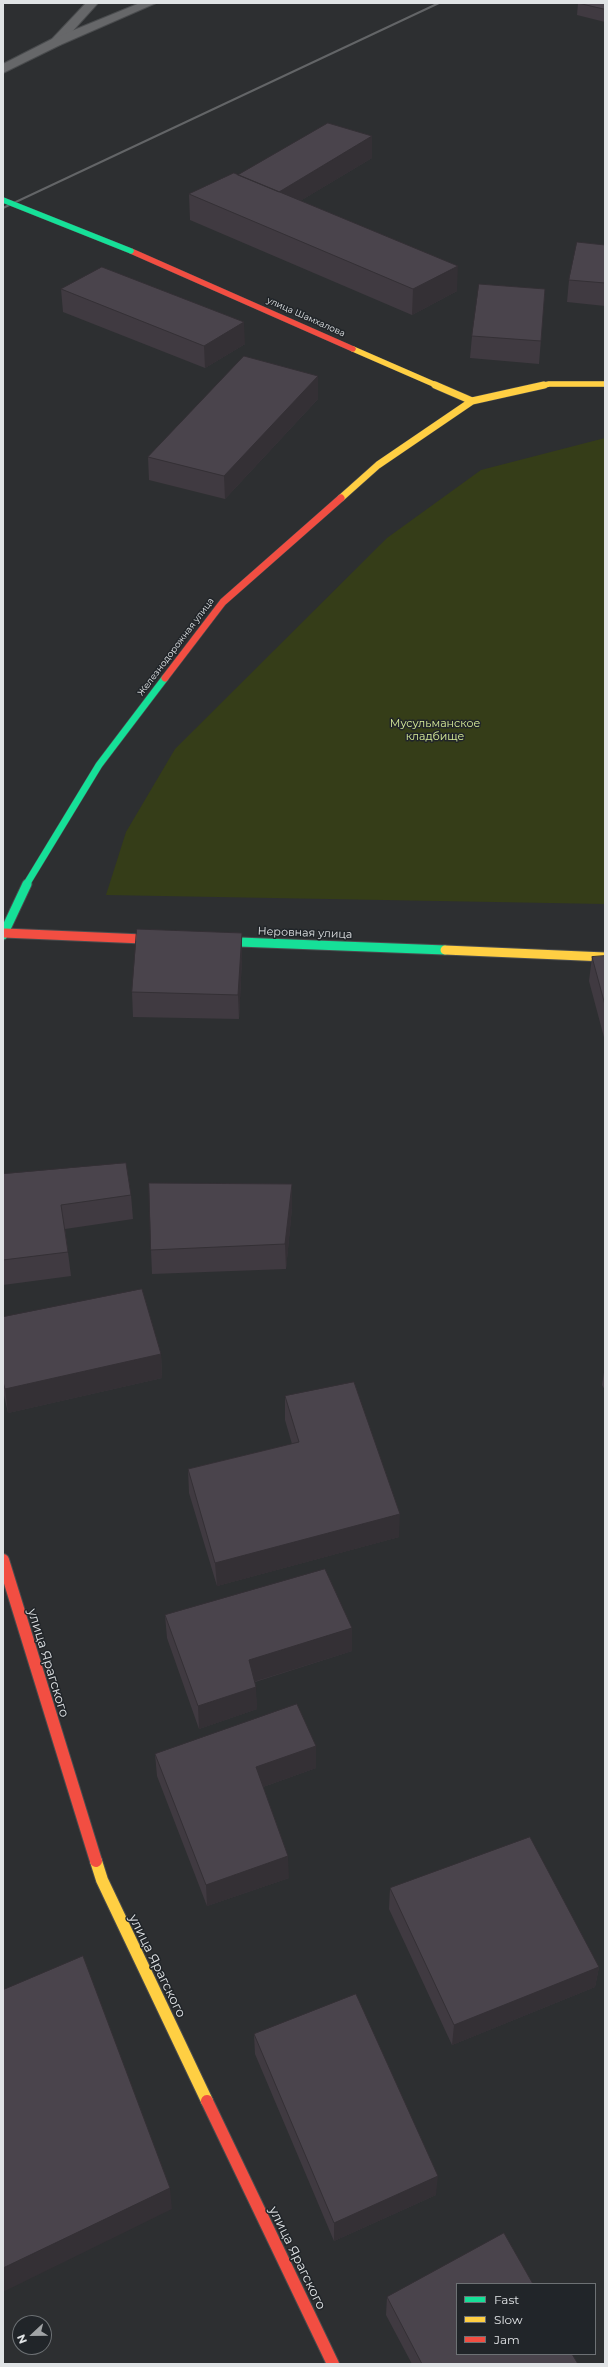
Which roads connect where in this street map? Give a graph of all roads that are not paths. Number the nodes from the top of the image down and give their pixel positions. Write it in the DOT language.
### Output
graph roads {
  1 [pos="92,3"];
  2 [pos="150,3"];
  3 [pos="56,42"];
  4 [pos="3,69"];
  5 [pos="3,200"];
  6 [pos="605,384"];
  7 [pos="472,401"];
  8 [pos="4,934"];
  9 [pos="178,940"];
  10 [pos="202,941"];
  11 [pos="605,957"];
  12 [pos="3,1560"];
  13 [pos="333,2364"];
  1 -- 3 [label="street"];
  2 -- 3 [label="street"];
  3 -- 4 [label="street"];
  5 -- 7 [label="street, улица Шамхалова, bridge"];
  6 -- 7 [label="street"];
  7 -- 8 [label="street, Железнодорожная улица"];
  8 -- 9 [label="street"];
  10 -- 11 [label="street, Неровная улица"];
  12 -- 13 [label="street, улица Ярагского"];
}
